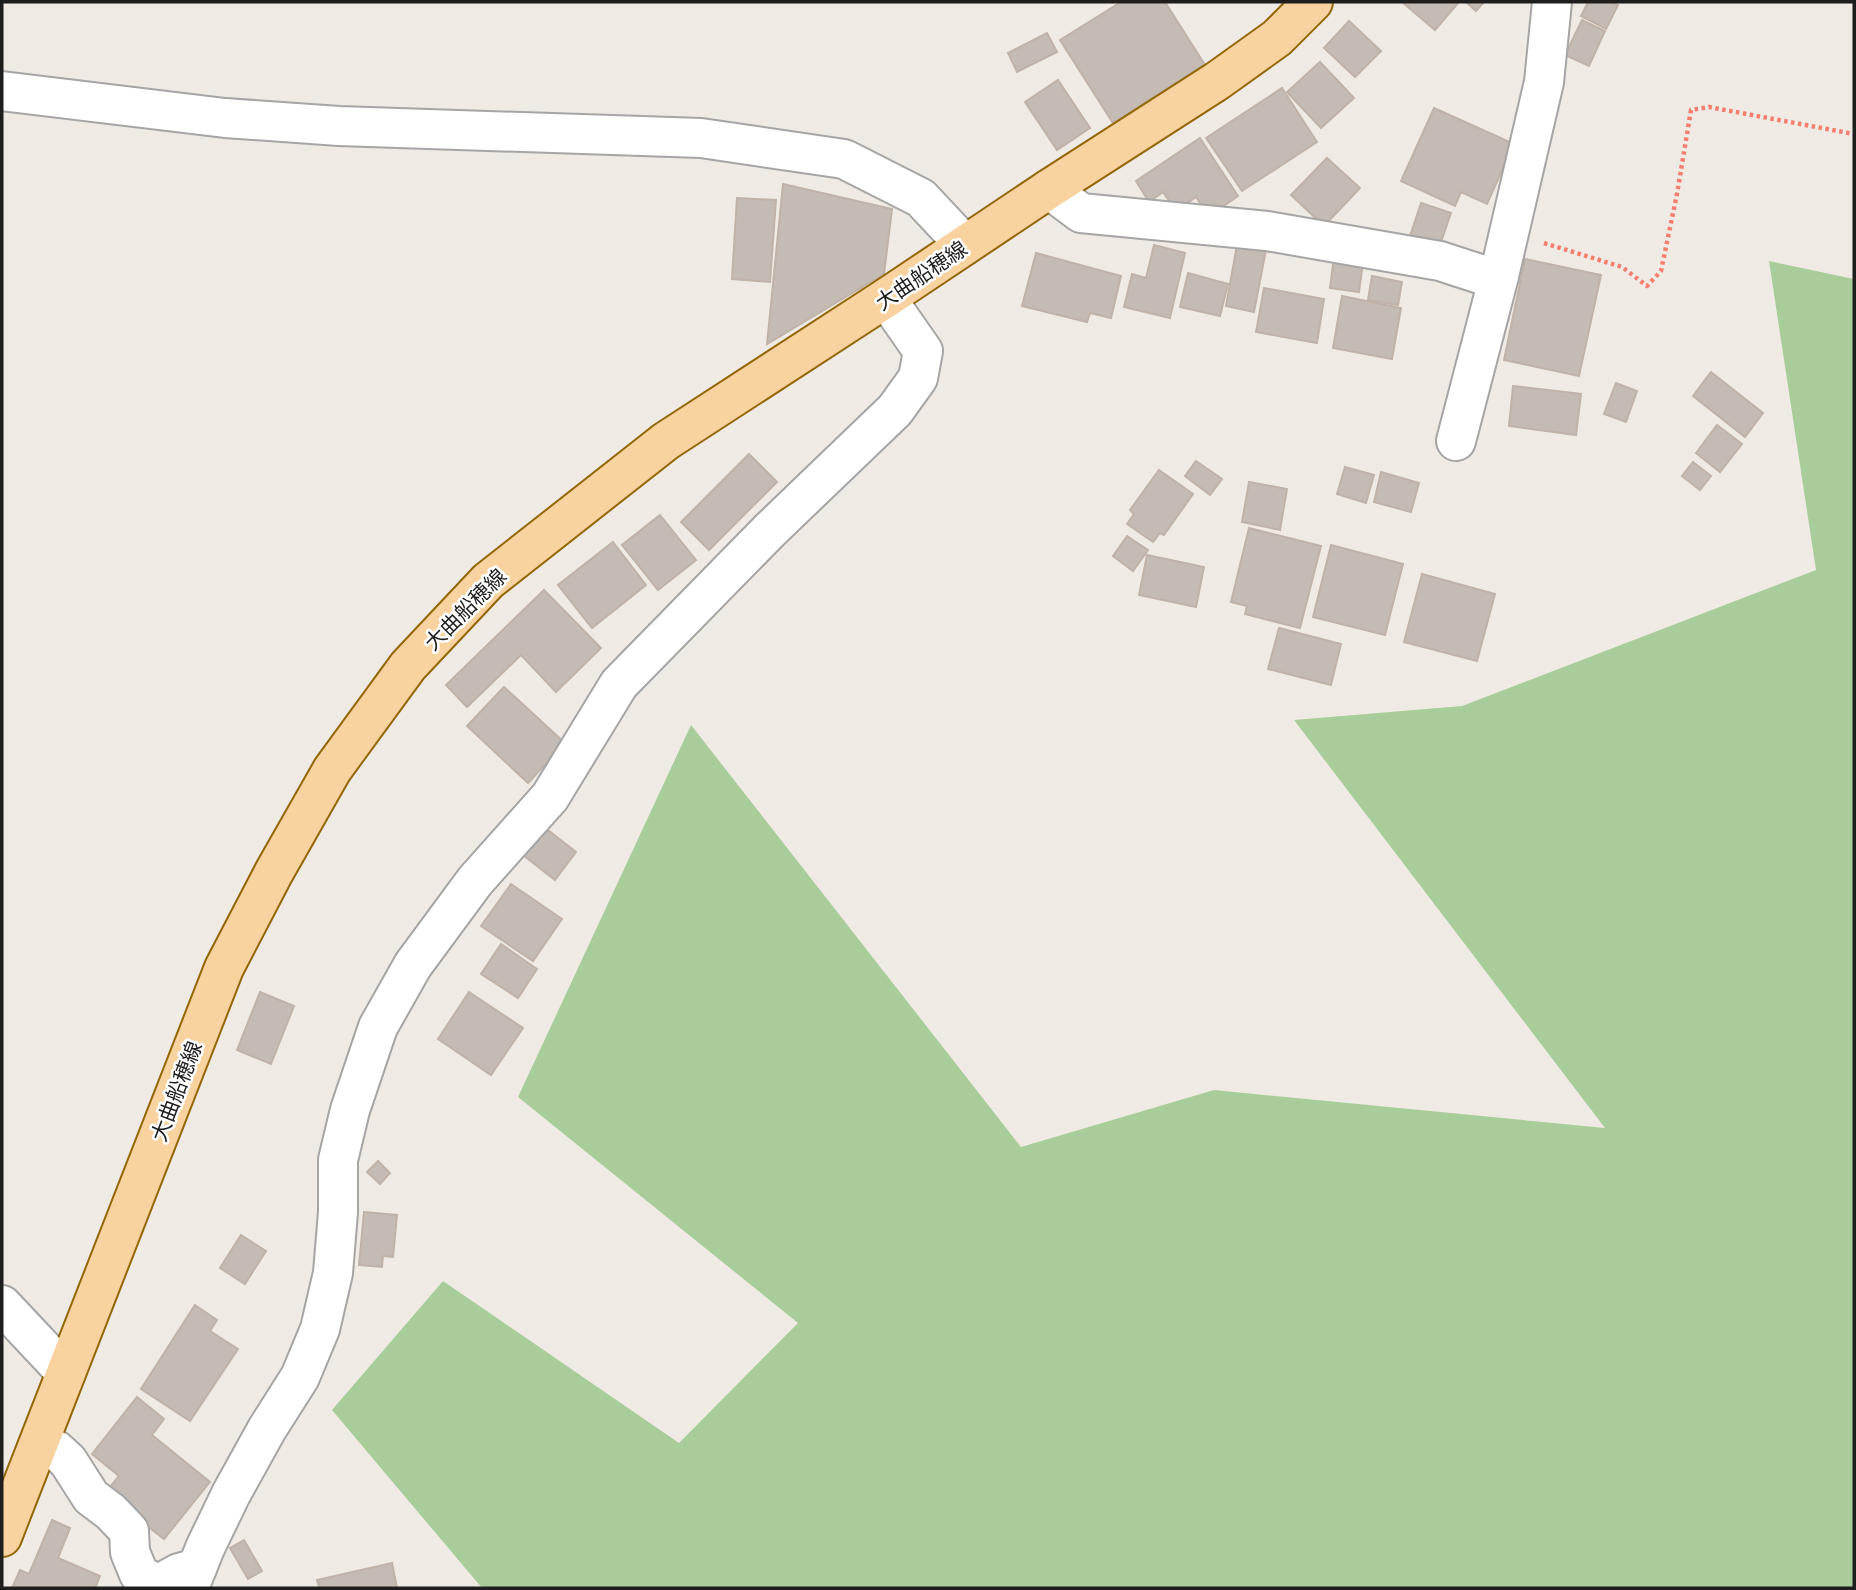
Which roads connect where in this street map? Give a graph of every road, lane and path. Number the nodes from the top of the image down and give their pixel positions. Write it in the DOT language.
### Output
graph roads {
  1 [pos="1313,2"];
  2 [pos="1552,2"];
  3 [pos="2,91"];
  4 [pos="1854,134"];
  5 [pos="1049,189"];
  6 [pos="1510,232"];
  7 [pos="965,245"];
  8 [pos="1499,276"];
  9 [pos="886,298"];
  10 [pos="1456,441"];
  11 [pos="2,1305"];
  12 [pos="66,1373"];
  13 [pos="56,1450"];
  14 [pos="2,1537"];
  15 [pos="202,1573"];
  1 -- 5 [label="main road, 大曲船穂線"];
  2 -- 6 [label="street"];
  3 -- 7 [label="street"];
  4 -- 6 [label="path"];
  5 -- 7 [label="main road, 大曲船穂線"];
  5 -- 8 [label="street"];
  6 -- 8 [label="street"];
  7 -- 9 [label="main road, 大曲船穂線"];
  8 -- 10 [label="street"];
  9 -- 12 [label="main road, 大曲船穂線"];
  9 -- 15 [label="street"];
  11 -- 12 [label="street"];
  12 -- 14 [label="main road, 大曲船穂線"];
  13 -- 15 [label="street"];
}
